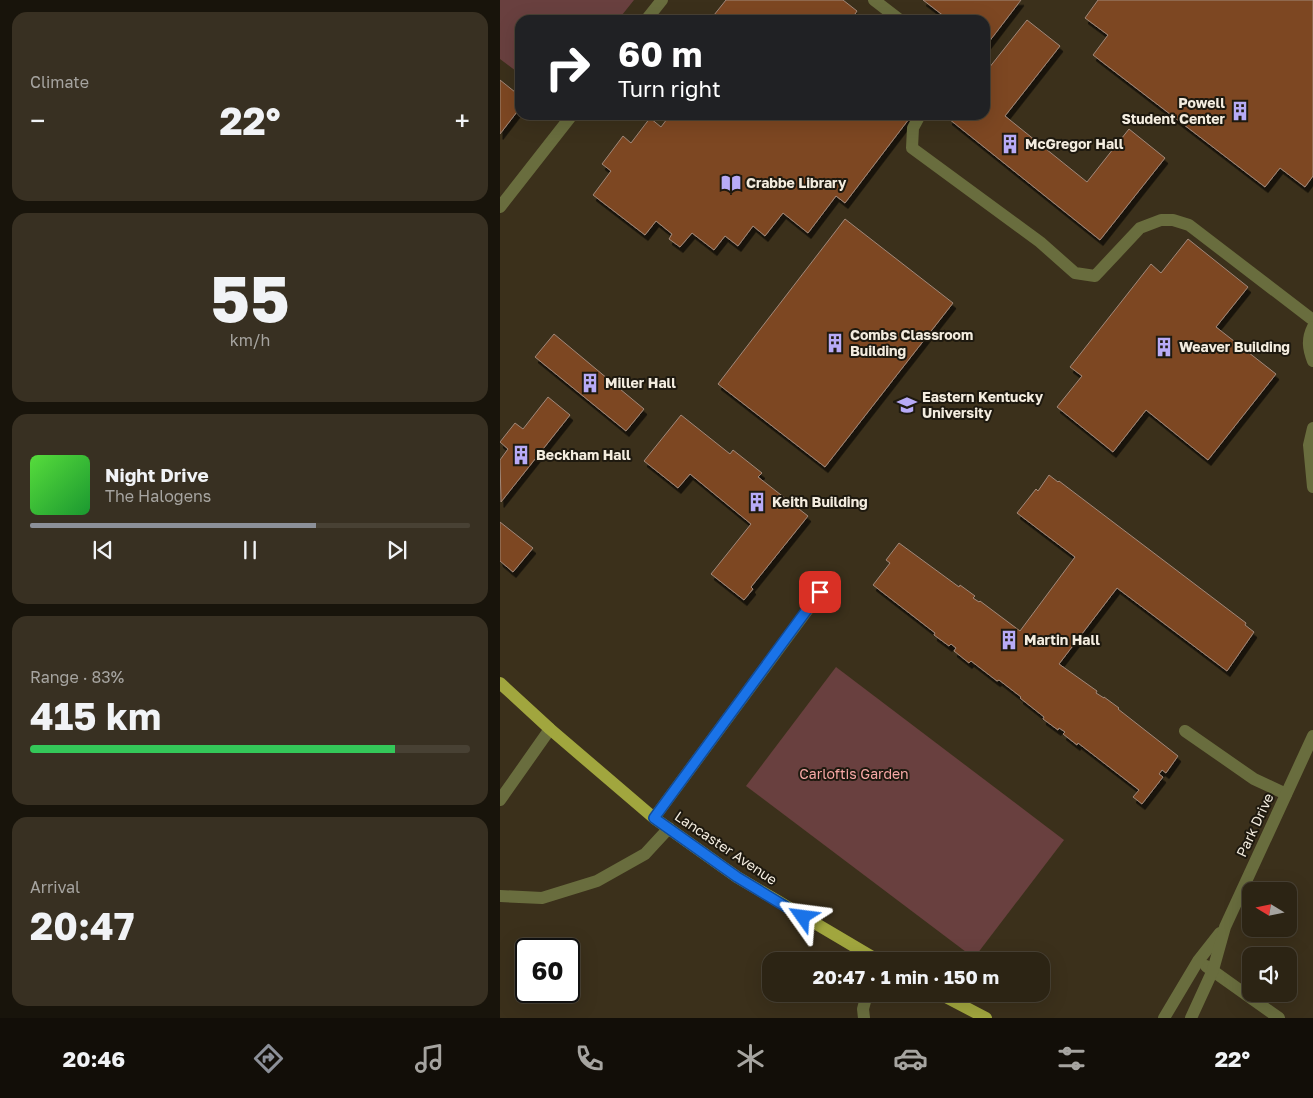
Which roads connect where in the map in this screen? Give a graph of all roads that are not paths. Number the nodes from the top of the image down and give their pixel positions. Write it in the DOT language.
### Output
graph roads {
  1 [pos="662,0"];
  2 [pos="874,0"];
  3 [pos="650,15"];
  4 [pos="894,15"];
  5 [pos="568,120"];
  6 [pos="917,120"];
  7 [pos="500,207"];
  8 [pos="1313,320"];
  9 [pos="1313,327"];
  10 [pos="1313,361"];
  11 [pos="1313,428"];
  12 [pos="1313,486"];
  13 [pos="820,592"];
  14 [pos="500,683"];
  15 [pos="550,729"];
  16 [pos="1185,731"];
  17 [pos="1313,736"];
  18 [pos="1286,794"];
  19 [pos="500,800"];
  20 [pos="654,818"];
  21 [pos="669,828"];
  22 [pos="500,896"];
  23 [pos="1225,927"];
  24 [pos="864,952"];
  25 [pos="1198,960"];
  26 [pos="1212,970"];
  27 [pos="865,1002"];
  28 [pos="955,1002"];
  29 [pos="864,1018"];
  30 [pos="986,1018"];
  31 [pos="1164,1018"];
  32 [pos="1191,1018"];
  33 [pos="1279,1018"];
  1 -- 3 [label="street"];
  2 -- 4 [label="street"];
  5 -- 7 [label="street"];
  6 -- 8 [label="street"];
  9 -- 10 [label="street"];
  11 -- 12 [label="street"];
  13 -- 20 [label="street"];
  14 -- 15 [label="main road, Lancaster Avenue"];
  15 -- 19 [label="street"];
  15 -- 20 [label="main road, Lancaster Avenue"];
  16 -- 18 [label="street"];
  17 -- 18 [label="street, Park Drive"];
  18 -- 23 [label="street, Park Drive"];
  20 -- 21 [label="main road, Lancaster Avenue"];
  21 -- 22 [label="street"];
  21 -- 24 [label="main road, Lancaster Avenue"];
  23 -- 25 [label="street, Park Drive"];
  23 -- 26 [label="street, Park Drive"];
  25 -- 26 [label="street"];
  25 -- 31 [label="street, Park Drive"];
  26 -- 32 [label="street, Park Drive"];
  26 -- 33 [label="street"];
  27 -- 29 [label="street"];
  28 -- 30 [label="main road"];
}
